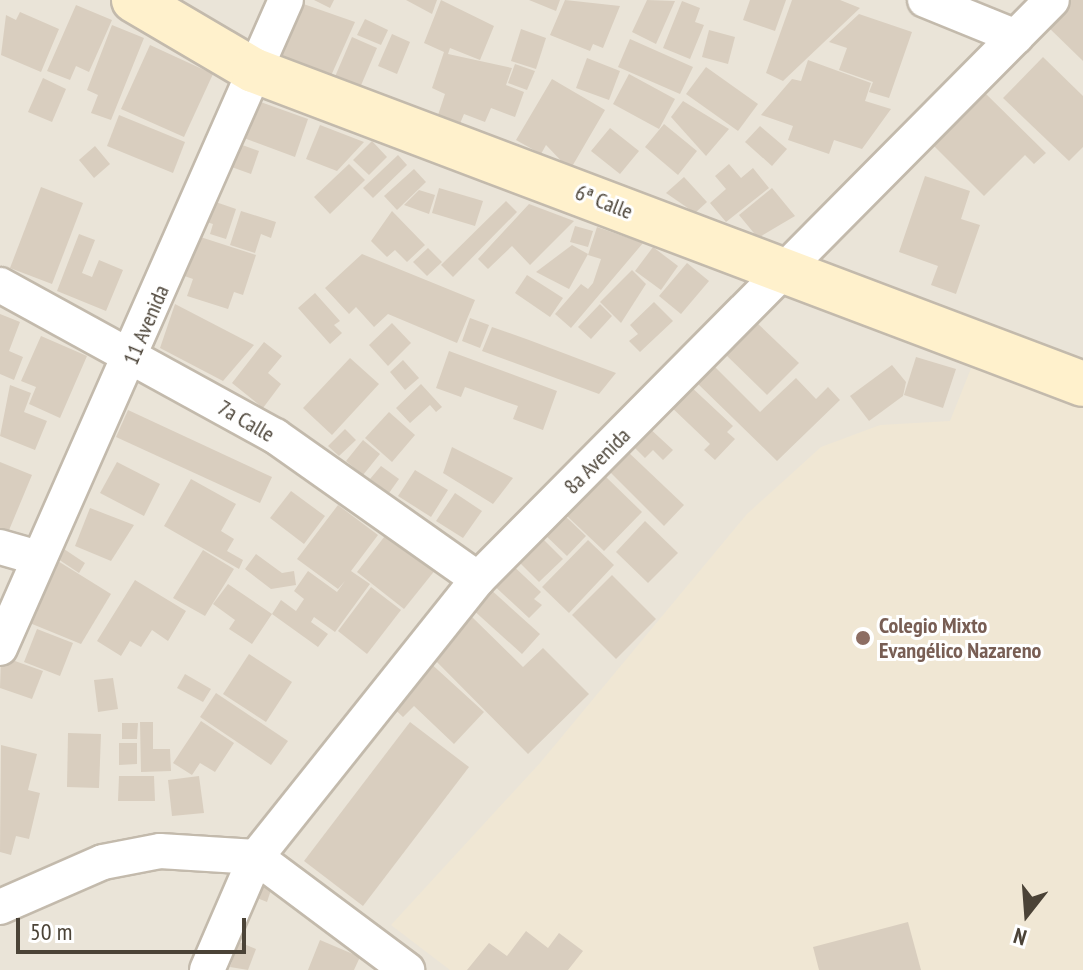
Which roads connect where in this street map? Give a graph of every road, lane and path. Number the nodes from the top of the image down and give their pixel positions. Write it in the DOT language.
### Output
graph roads {
  1 [pos="134,0"];
  2 [pos="286,0"];
  3 [pos="925,0"];
  4 [pos="1052,0"];
  5 [pos="1016,37"];
  6 [pos="253,70"];
  7 [pos="788,271"];
  8 [pos="0,285"];
  9 [pos="133,357"];
  10 [pos="1083,384"];
  11 [pos="0,547"];
  12 [pos="38,558"];
  13 [pos="478,579"];
  14 [pos="0,648"];
  15 [pos="256,857"];
  16 [pos="0,907"];
  17 [pos="207,970"];
  18 [pos="407,970"];
  1 -- 6 [label="main road, 6ª Calle"];
  2 -- 6 [label="street, 11 Avenida"];
  3 -- 5 [label="street"];
  4 -- 5 [label="street, 8a Avenida"];
  5 -- 7 [label="street, 8a Avenida"];
  6 -- 7 [label="main road, 6ª Calle"];
  6 -- 9 [label="street, 11 Avenida"];
  7 -- 10 [label="main road, 6ª Calle"];
  7 -- 13 [label="street, 8a Avenida"];
  8 -- 9 [label="street, 7a Calle"];
  9 -- 12 [label="street, 11 Avenida"];
  9 -- 13 [label="street, 7a Calle"];
  11 -- 12 [label="street"];
  12 -- 14 [label="street, 11 Avenida"];
  13 -- 15 [label="street, 8a Avenida"];
  15 -- 16 [label="street"];
  15 -- 17 [label="street, 8a Avenida"];
  15 -- 18 [label="street"];
}
